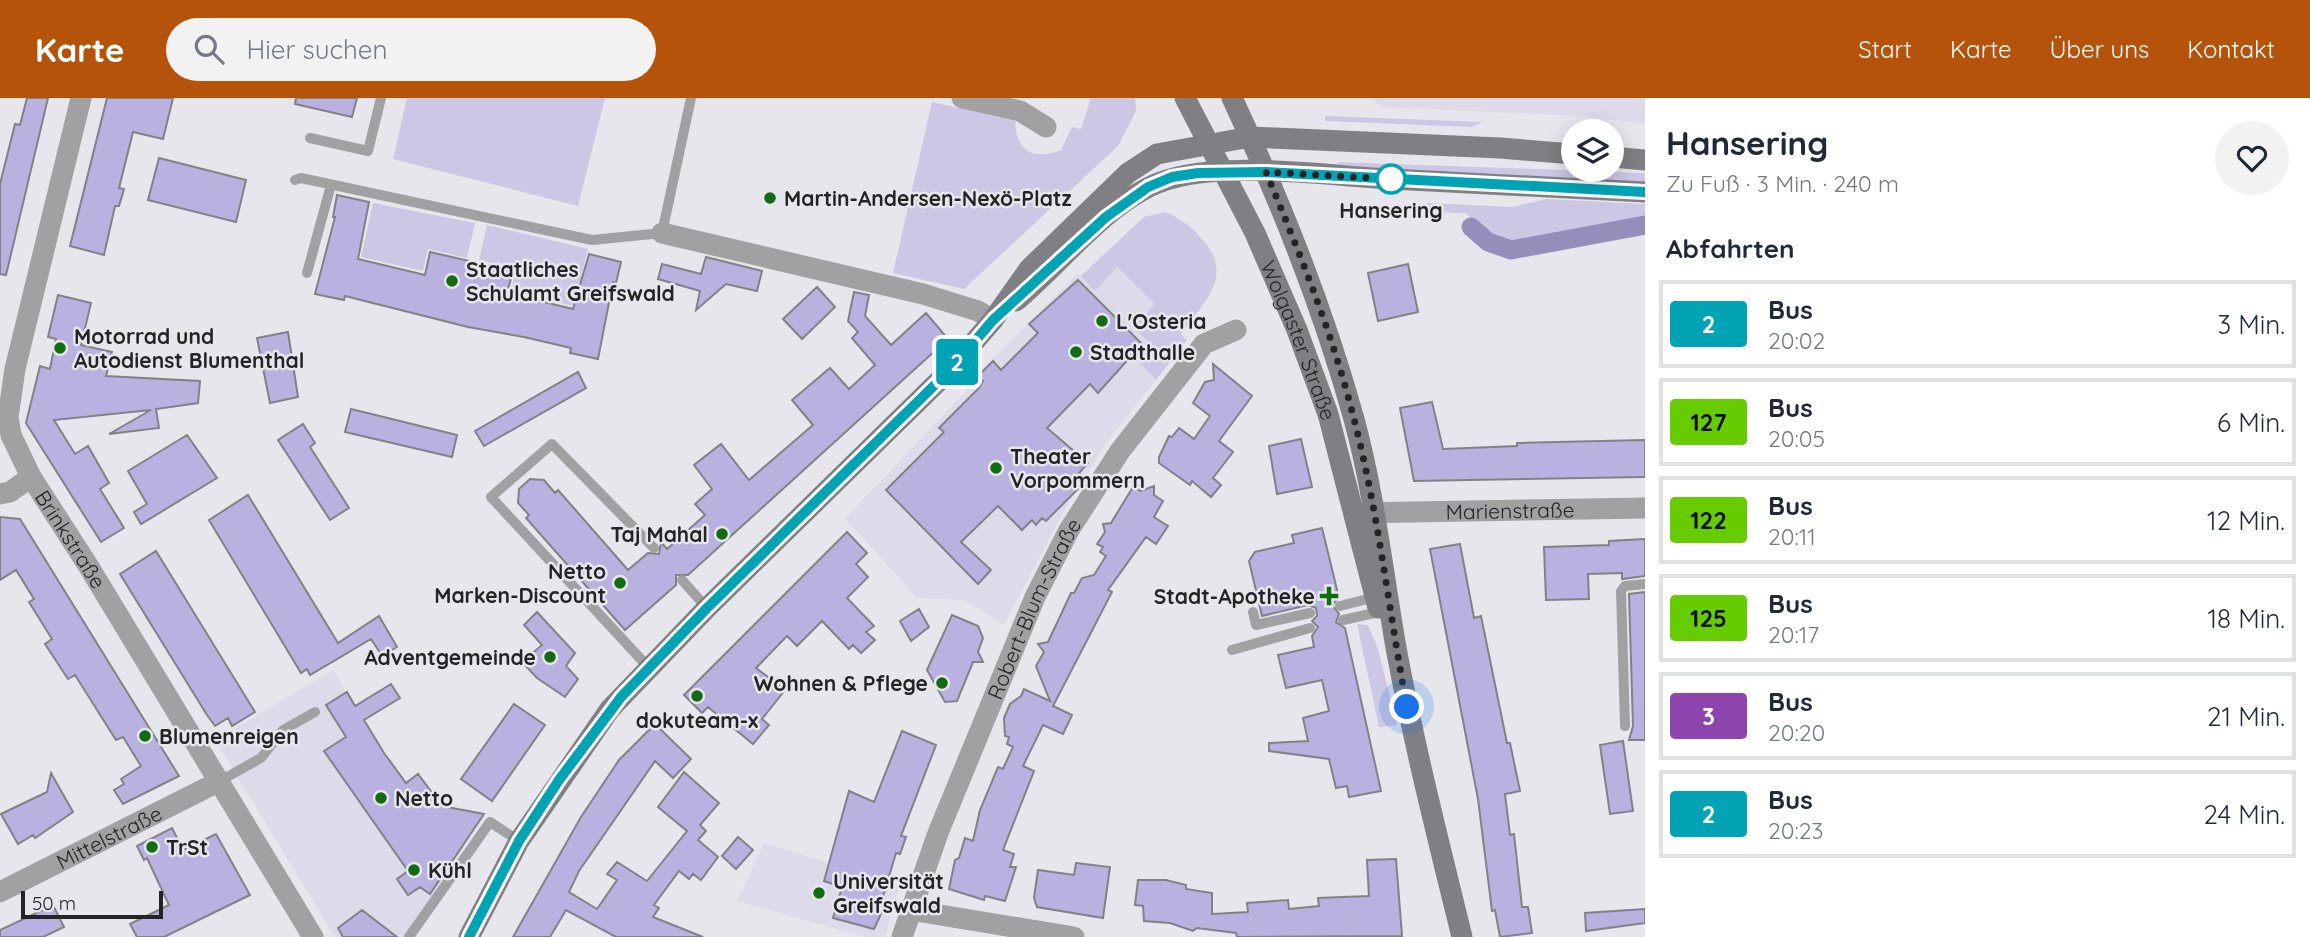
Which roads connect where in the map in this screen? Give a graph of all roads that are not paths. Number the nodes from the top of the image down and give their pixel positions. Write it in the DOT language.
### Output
graph roads {
  1 [pos="81,98"];
  2 [pos="381,98"];
  3 [pos="691,98"];
  4 [pos="962,98"];
  5 [pos="1185,98"];
  6 [pos="1232,98"];
  7 [pos="1046,127"];
  8 [pos="1250,137"];
  9 [pos="310,138"];
  10 [pos="1208,144"];
  11 [pos="1561,153"];
  12 [pos="1624,158"];
  13 [pos="1645,160"];
  14 [pos="1225,172"];
  15 [pos="1266,172"];
  16 [pos="295,180"];
  17 [pos="331,184"];
  18 [pos="1645,191"];
  19 [pos="662,233"];
  20 [pos="307,273"];
  21 [pos="993,320"];
  22 [pos="1236,330"];
  23 [pos="31,477"];
  24 [pos="0,494"];
  25 [pos="1645,508"];
  26 [pos="1365,513"];
  27 [pos="654,548"];
  28 [pos="682,580"];
  29 [pos="1645,584"];
  30 [pos="1377,604"];
  31 [pos="1340,606"];
  32 [pos="707,608"];
  33 [pos="1253,612"];
  34 [pos="1310,612"];
  35 [pos="1343,620"];
  36 [pos="1310,628"];
  37 [pos="1232,650"];
  38 [pos="649,668"];
  39 [pos="1407,707"];
  40 [pos="315,712"];
  41 [pos="1625,726"];
  42 [pos="220,781"];
  43 [pos="519,841"];
  44 [pos="0,892"];
  45 [pos="909,910"];
  46 [pos="313,937"];
  47 [pos="410,937"];
  48 [pos="469,937"];
  49 [pos="902,937"];
  50 [pos="1074,937"];
  51 [pos="1462,937"];
  1 -- 23 [label="street, Brinkstraße"];
  2 -- 9 [label="lane"];
  3 -- 19 [label="lane"];
  4 -- 7 [label="street"];
  5 -- 10 [label="main road, Wolgaster Straße"];
  6 -- 8 [label="main road, Wolgaster Straße"];
  8 -- 10 [label="main road"];
  8 -- 11 [label="main road"];
  8 -- 15 [label="main road, Wolgaster Straße"];
  10 -- 14 [label="main road, Wolgaster Straße"];
  10 -- 21 [label="main road"];
  12 -- 13 [label="main road"];
  14 -- 15 [label="main road"];
  14 -- 21 [label="main road"];
  14 -- 26 [label="main road, Wolgaster Straße"];
  15 -- 18 [label="main road"];
  15 -- 26 [label="main road, Wolgaster Straße"];
  16 -- 17 [label="lane"];
  17 -- 19 [label="lane"];
  17 -- 20 [label="lane"];
  19 -- 21 [label="street"];
  21 -- 32 [label="main road"];
  22 -- 45 [label="street, Robert-Blum-Straße"];
  23 -- 24 [label="street"];
  23 -- 42 [label="street, Brinkstraße"];
  25 -- 26 [label="street, Marienstraße"];
  26 -- 30 [label="main road, Wolgaster Straße"];
  26 -- 39 [label="main road, Wolgaster Straße"];
  27 -- 38 [label="lane"];
  28 -- 32 [label="lane"];
  29 -- 41 [label="lane"];
  30 -- 31 [label="lane"];
  30 -- 35 [label="lane"];
  30 -- 39 [label="main road, Wolgaster Straße"];
  32 -- 38 [label="main road"];
  33 -- 34 [label="lane"];
  36 -- 37 [label="lane"];
  38 -- 43 [label="main road"];
  39 -- 51 [label="main road, Wolgaster Straße"];
  40 -- 42 [label="lane"];
  42 -- 44 [label="street, Mittelstraße"];
  42 -- 46 [label="street, Brinkstraße"];
  43 -- 47 [label="lane"];
  43 -- 48 [label="main road"];
  45 -- 49 [label="street, Robert-Blum-Straße"];
  45 -- 50 [label="street"];
}
